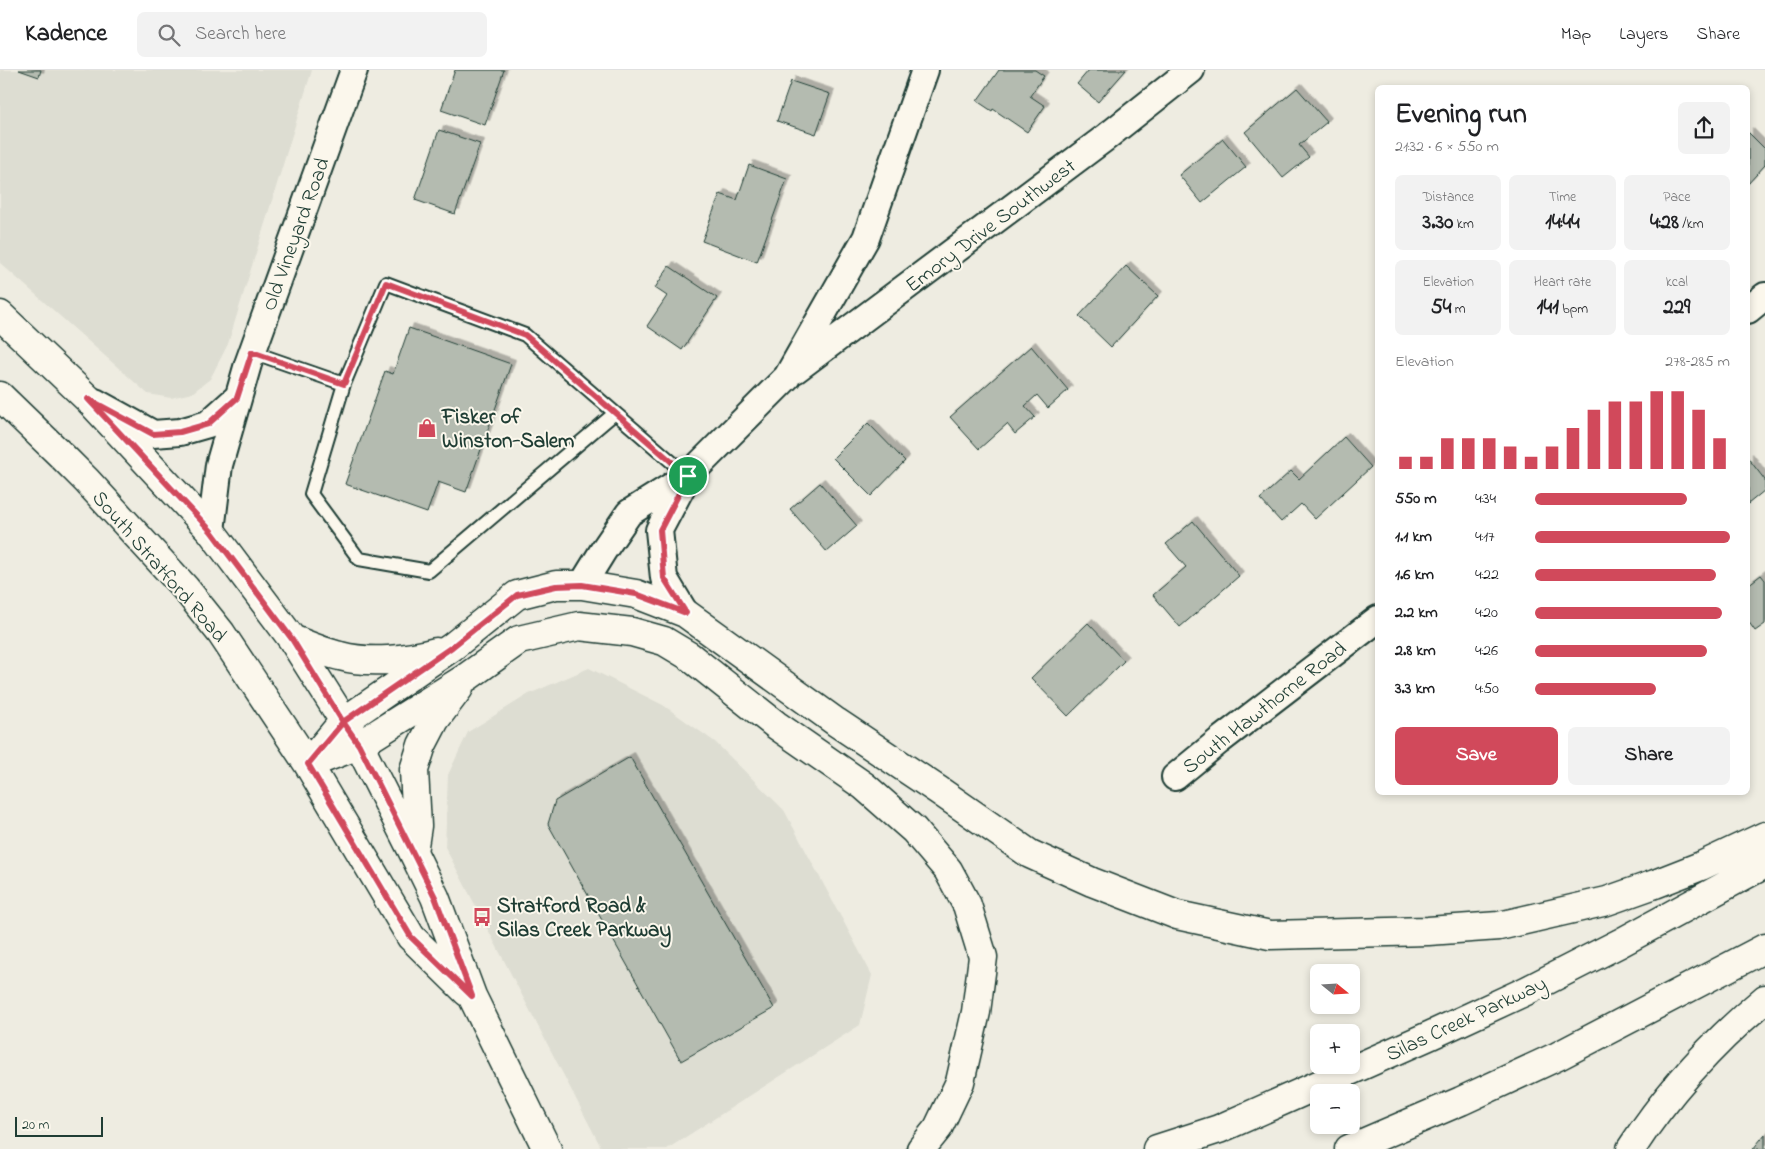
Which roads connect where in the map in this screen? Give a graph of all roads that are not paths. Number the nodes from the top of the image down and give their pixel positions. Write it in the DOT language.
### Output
graph roads {
  1 [pos="354,70"];
  2 [pos="925,70"];
  3 [pos="1191,70"];
  4 [pos="1765,296"];
  5 [pos="1750,308"];
  6 [pos="0,314"];
  7 [pos="252,352"];
  8 [pos="787,377"];
  9 [pos="344,384"];
  10 [pos="0,396"];
  11 [pos="237,398"];
  12 [pos="88,399"];
  13 [pos="615,413"];
  14 [pos="688,476"];
  15 [pos="211,531"];
  16 [pos="582,585"];
  17 [pos="686,613"];
  18 [pos="1375,621"];
  19 [pos="292,639"];
  20 [pos="452,647"];
  21 [pos="467,677"];
  22 [pos="343,722"];
  23 [pos="359,745"];
  24 [pos="308,764"];
  25 [pos="1175,777"];
  26 [pos="1765,836"];
  27 [pos="414,852"];
  28 [pos="1765,864"];
  29 [pos="1765,948"];
  30 [pos="472,996"];
  31 [pos="1765,999"];
  32 [pos="547,1149"];
  33 [pos="921,1149"];
  34 [pos="1157,1149"];
  35 [pos="1348,1149"];
  36 [pos="1631,1149"];
  1 -- 7 [label="street, Old Vineyard Road"];
  2 -- 8 [label="street"];
  3 -- 8 [label="street, Emory Drive Southwest"];
  4 -- 5 [label="street"];
  6 -- 12 [label="main road, South Stratford Road"];
  7 -- 9 [label="lane"];
  7 -- 11 [label="street, Old Vineyard Road"];
  8 -- 14 [label="street"];
  9 -- 13 [label="lane"];
  9 -- 13 [label="lane"];
  10 -- 24 [label="main road, South Stratford Road"];
  11 -- 12 [label="street"];
  11 -- 15 [label="street, Old Vineyard Road"];
  12 -- 15 [label="main road, South Stratford Road"];
  13 -- 14 [label="lane"];
  14 -- 16 [label="street"];
  14 -- 17 [label="street"];
  15 -- 19 [label="main road, South Stratford Road"];
  16 -- 17 [label="main road"];
  16 -- 20 [label="main road"];
  17 -- 26 [label="main road"];
  18 -- 25 [label="street, South Hawthorne Road"];
  19 -- 20 [label="main road"];
  19 -- 22 [label="main road, South Stratford Road"];
  20 -- 22 [label="main road"];
  21 -- 23 [label="main road"];
  21 -- 27 [label="main road"];
  21 -- 33 [label="main road"];
  22 -- 23 [label="main road, South Stratford Road"];
  22 -- 24 [label="main road"];
  23 -- 24 [label="main road"];
  23 -- 27 [label="main road, South Stratford Road"];
  24 -- 30 [label="main road, South Stratford Road"];
  27 -- 30 [label="main road, South Stratford Road"];
  28 -- 34 [label="main road, Silas Creek Parkway"];
  29 -- 35 [label="main road"];
  30 -- 32 [label="main road, South Stratford Road"];
  31 -- 36 [label="main road"];
}
